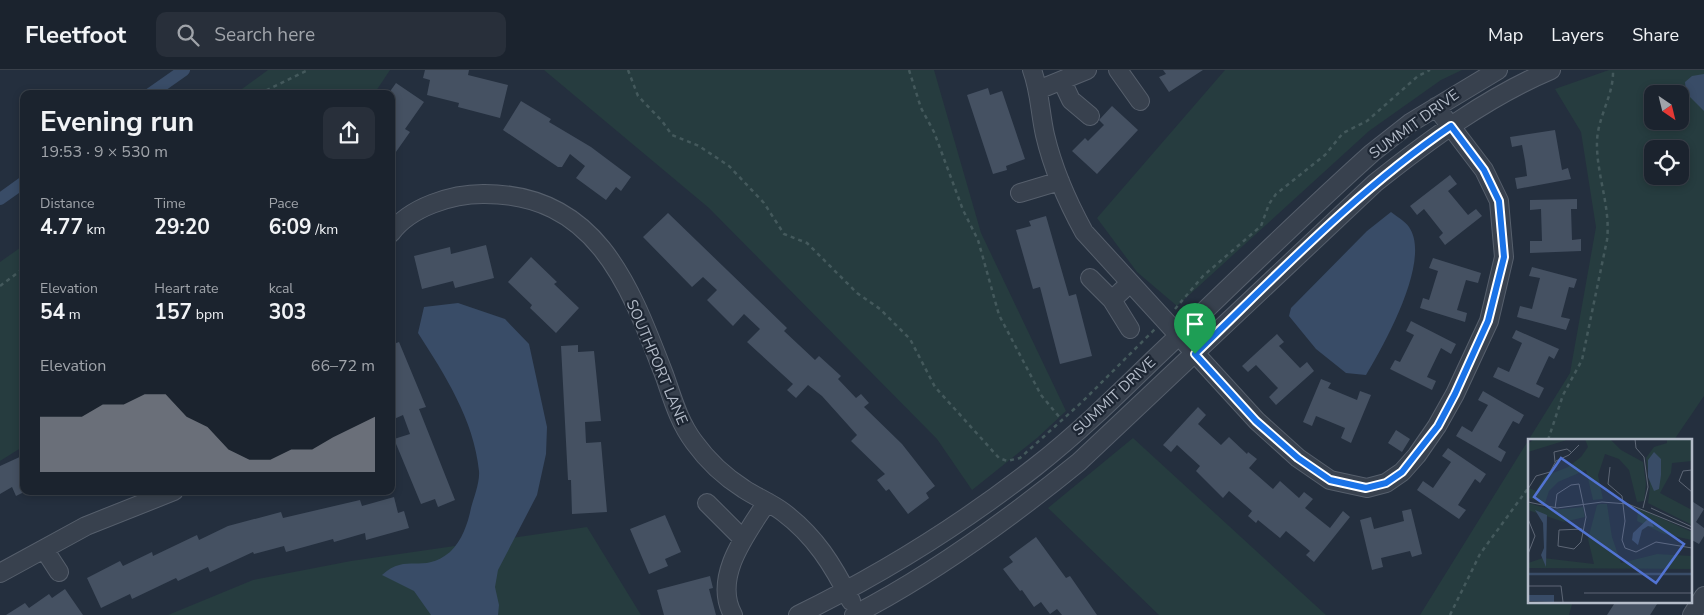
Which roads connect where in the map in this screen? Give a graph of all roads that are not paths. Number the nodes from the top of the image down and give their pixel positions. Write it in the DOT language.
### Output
graph roads {
  1 [pos="1032,70"];
  2 [pos="1118,70"];
  3 [pos="1498,70"];
  4 [pos="1551,70"];
  5 [pos="1074,74"];
  6 [pos="1038,90"];
  7 [pos="1140,101"];
  8 [pos="1436,107"];
  9 [pos="1090,116"];
  10 [pos="1451,126"];
  11 [pos="1060,181"];
  12 [pos="1020,193"];
  13 [pos="395,229"];
  14 [pos="1090,278"];
  15 [pos="1130,283"];
  16 [pos="1112,300"];
  17 [pos="1130,330"];
  18 [pos="1179,336"];
  19 [pos="1195,354"];
  20 [pos="164,495"];
  21 [pos="767,502"];
  22 [pos="707,503"];
  23 [pos="743,539"];
  24 [pos="44,549"];
  25 [pos="59,572"];
  26 [pos="0,573"];
  27 [pos="846,591"];
  28 [pos="1704,596"];
  29 [pos="857,614"];
  30 [pos="733,615"];
  31 [pos="798,615"];
  32 [pos="1692,615"];
  1 -- 6 [label="street"];
  2 -- 7 [label="street"];
  3 -- 8 [label="street, SUMMIT DRIVE"];
  4 -- 10 [label="street, SUMMIT DRIVE"];
  5 -- 6 [label="street"];
  5 -- 9 [label="street"];
  6 -- 11 [label="street"];
  8 -- 10 [label="street"];
  8 -- 18 [label="street, SUMMIT DRIVE"];
  10 -- 19 [label="street, SUMMIT DRIVE"];
  10 -- 19 [label="street"];
  11 -- 12 [label="street"];
  11 -- 15 [label="street"];
  13 -- 21 [label="street, SOUTHPORT LANE"];
  14 -- 16 [label="street"];
  15 -- 16 [label="street"];
  15 -- 18 [label="street"];
  16 -- 17 [label="street"];
  18 -- 19 [label="street"];
  18 -- 27 [label="street, SUMMIT DRIVE"];
  19 -- 29 [label="street, SUMMIT DRIVE"];
  20 -- 24 [label="street"];
  21 -- 23 [label="street"];
  21 -- 27 [label="street, SOUTHPORT LANE"];
  22 -- 23 [label="street"];
  23 -- 30 [label="street"];
  24 -- 25 [label="street"];
  24 -- 26 [label="street"];
  27 -- 29 [label="street, SOUTHPORT LANE"];
  27 -- 31 [label="street, SUMMIT DRIVE"];
  28 -- 32 [label="street"];
}
